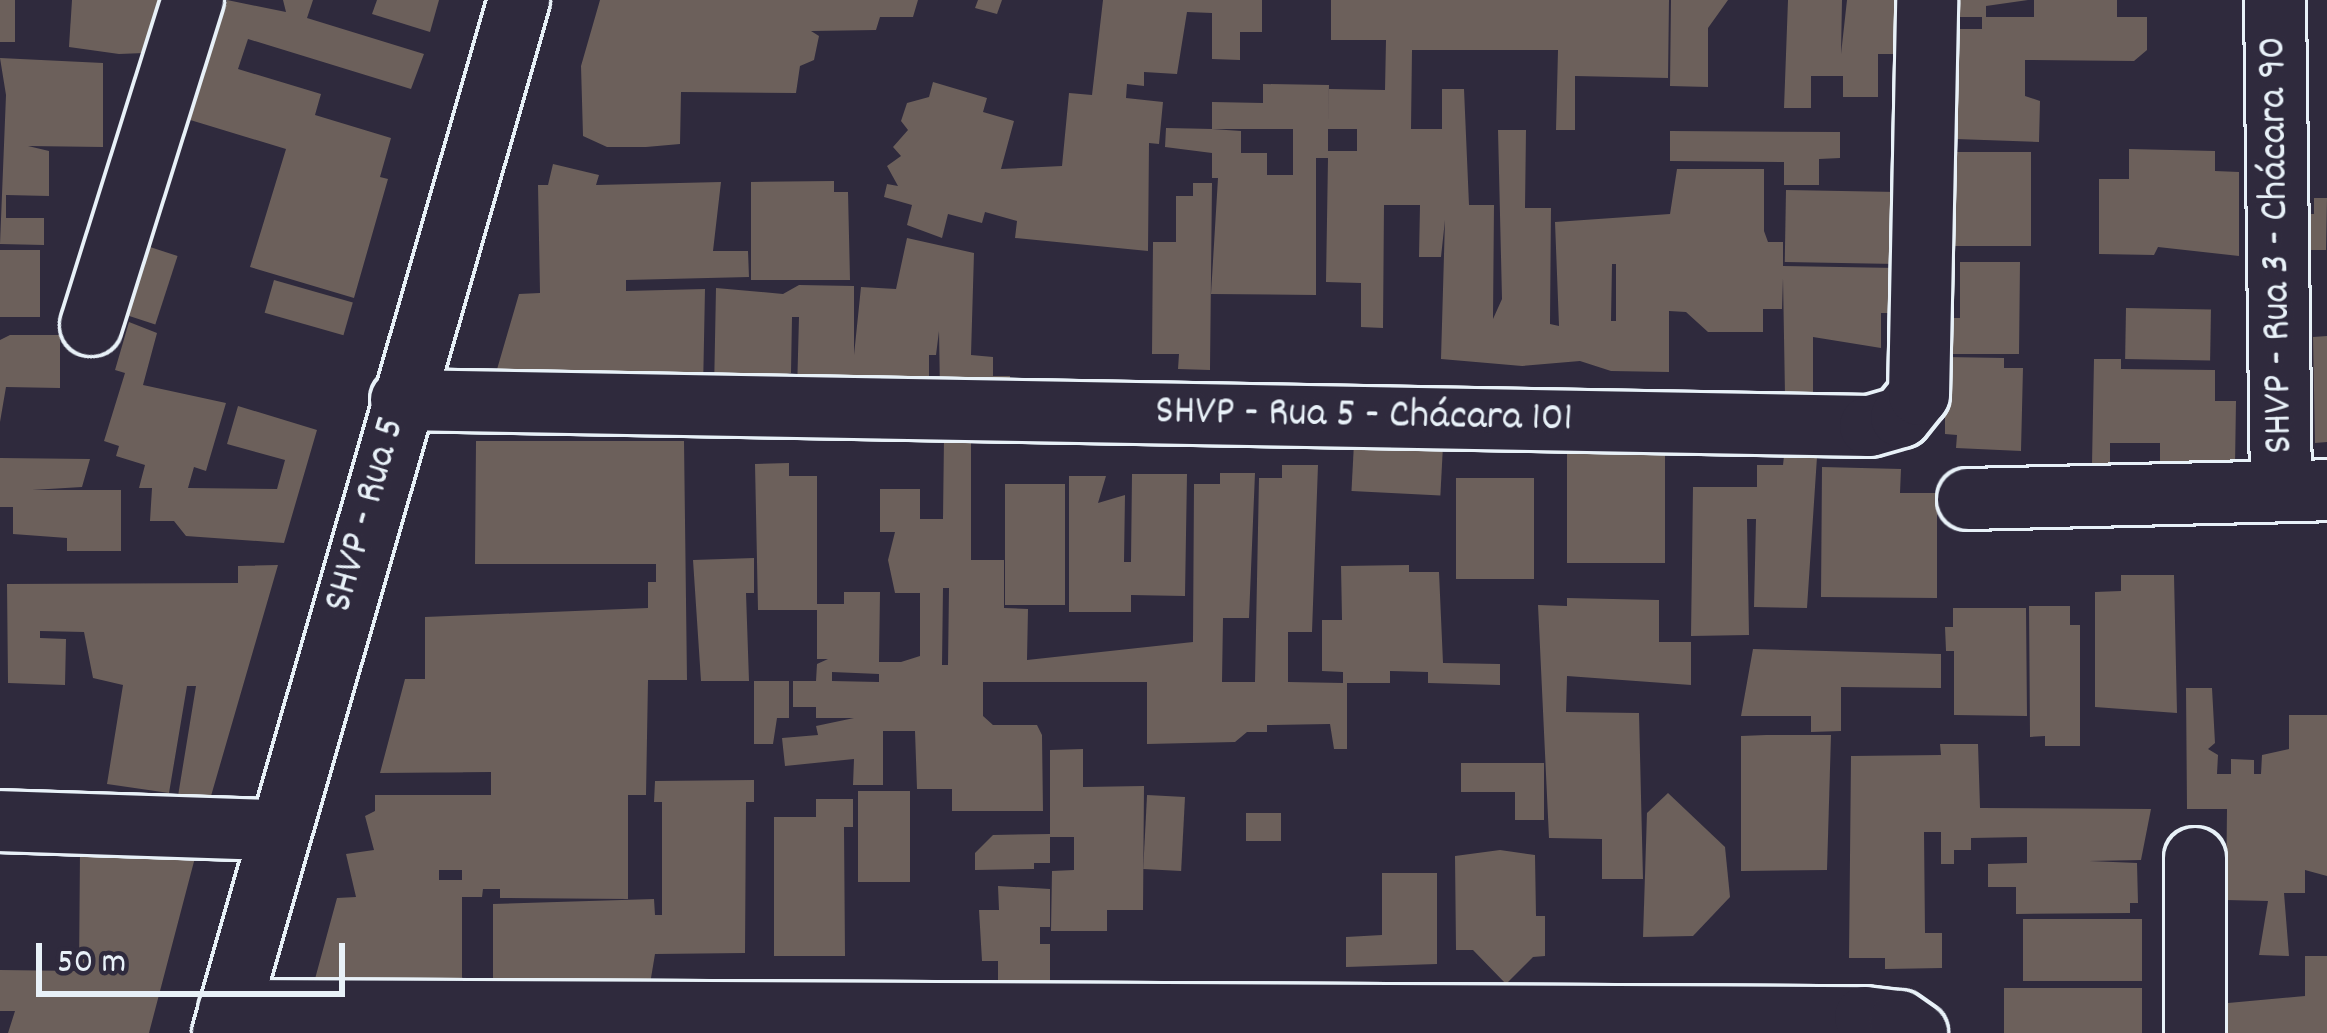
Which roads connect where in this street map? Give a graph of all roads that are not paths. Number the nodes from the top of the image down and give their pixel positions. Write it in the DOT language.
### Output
graph roads {
  1 [pos="194,0"];
  2 [pos="519,0"];
  3 [pos="1927,0"];
  4 [pos="2275,0"];
  5 [pos="91,325"];
  6 [pos="401,400"];
  7 [pos="2304,490"];
  8 [pos="1968,500"];
  9 [pos="0,821"];
  10 [pos="277,830"];
  11 [pos="2195,858"];
  12 [pos="226,1022"];
  13 [pos="1917,1033"];
  14 [pos="2195,1033"];
  1 -- 5 [label="street"];
  2 -- 6 [label="street, SHVP - Rua 5"];
  3 -- 6 [label="street, SHVP - Rua 5 - Chácara 101"];
  4 -- 7 [label="street, SHVP - Rua 3 - Chácara 90"];
  6 -- 10 [label="street, SHVP - Rua 5"];
  7 -- 8 [label="street, SHVP - Rua 3 - Chácara 90"];
  9 -- 10 [label="street"];
  10 -- 12 [label="street, SHVP - Rua 5"];
  11 -- 14 [label="street"];
  12 -- 13 [label="street"];
}
